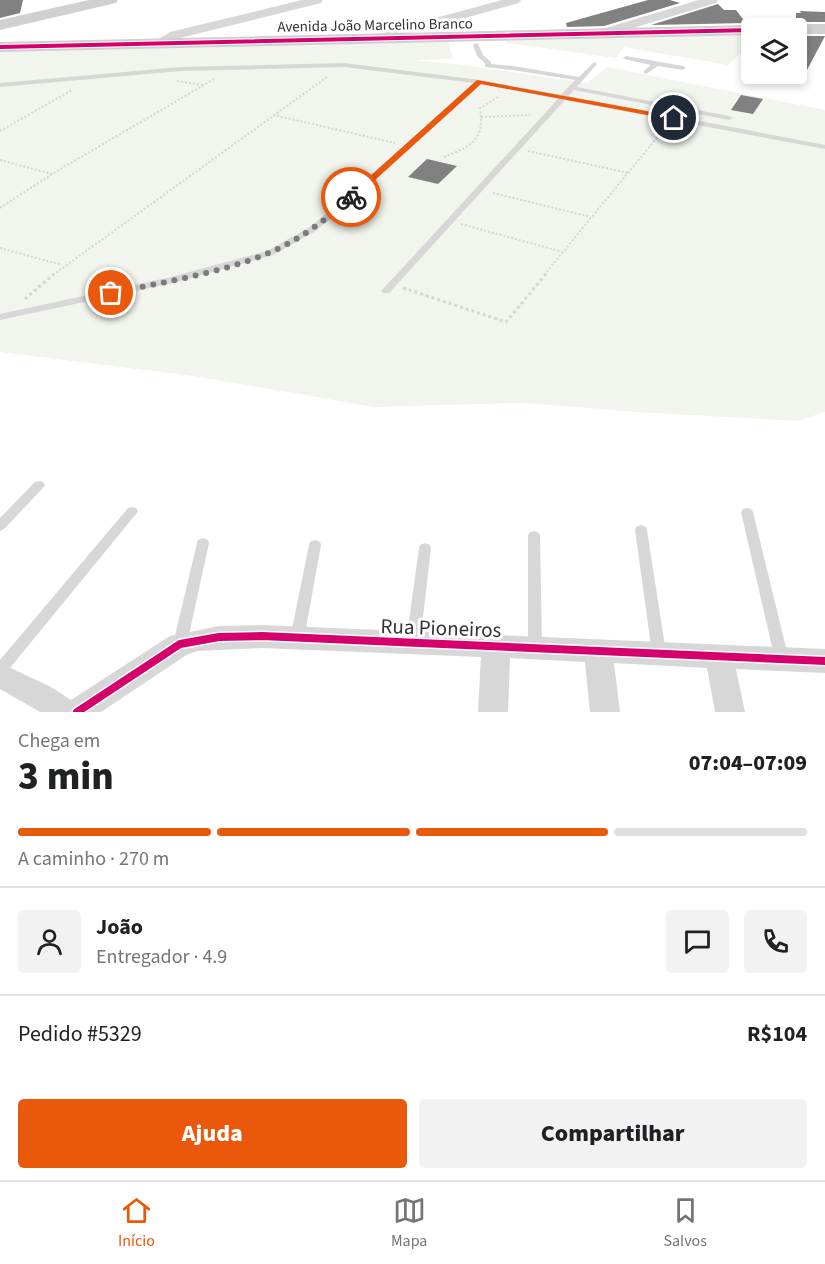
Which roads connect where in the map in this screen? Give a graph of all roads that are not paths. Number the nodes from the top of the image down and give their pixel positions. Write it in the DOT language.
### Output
graph roads {
  1 [pos="110,0"];
  2 [pos="317,0"];
  3 [pos="515,0"];
  4 [pos="712,0"];
  5 [pos="0,25"];
  6 [pos="825,28"];
  7 [pos="807,29"];
  8 [pos="741,30"];
  9 [pos="606,32"];
  10 [pos="381,37"];
  11 [pos="160,42"];
  12 [pos="476,45"];
  13 [pos="0,47"];
  14 [pos="626,58"];
  15 [pos="657,63"];
  16 [pos="594,64"];
  17 [pos="683,68"];
  18 [pos="646,72"];
  19 [pos="581,79"];
  20 [pos="480,81"];
  21 [pos="0,85"];
  22 [pos="573,88"];
  23 [pos="564,98"];
  24 [pos="729,117"];
  25 [pos="825,147"];
  26 [pos="389,288"];
  27 [pos="3,316"];
  28 [pos="39,485"];
  29 [pos="132,511"];
  30 [pos="747,512"];
  31 [pos="0,526"];
  32 [pos="641,530"];
  33 [pos="534,536"];
  34 [pos="203,543"];
  35 [pos="315,545"];
  36 [pos="425,548"];
  37 [pos="297,639"];
  38 [pos="413,643"];
  39 [pos="180,644"];
  40 [pos="496,647"];
  41 [pos="535,647"];
  42 [pos="598,650"];
  43 [pos="658,653"];
  44 [pos="719,656"];
  45 [pos="782,660"];
  46 [pos="825,661"];
  47 [pos="0,670"];
  48 [pos="0,675"];
  49 [pos="64,712"];
  50 [pos="77,712"];
  51 [pos="493,712"];
  52 [pos="605,712"];
  53 [pos="730,712"];
  1 -- 5 [label="street"];
  2 -- 11 [label="street"];
  3 -- 10 [label="street"];
  4 -- 9 [label="street"];
  6 -- 7 [label="street"];
  8 -- 9 [label="street, Avenida João Marcelino Branco"];
  9 -- 10 [label="street, Avenida João Marcelino Branco"];
  10 -- 11 [label="street, Avenida João Marcelino Branco"];
  11 -- 13 [label="street, Avenida João Marcelino Branco"];
  12 -- 19 [label="lane"];
  14 -- 15 [label="lane"];
  15 -- 17 [label="lane"];
  15 -- 18 [label="lane"];
  16 -- 19 [label="lane"];
  19 -- 22 [label="lane"];
  20 -- 21 [label="lane"];
  20 -- 23 [label="lane"];
  20 -- 27 [label="lane"];
  22 -- 23 [label="lane"];
  22 -- 24 [label="lane"];
  23 -- 25 [label="lane"];
  23 -- 26 [label="lane"];
  28 -- 31 [label="lane"];
  29 -- 47 [label="lane"];
  30 -- 45 [label="lane"];
  32 -- 43 [label="lane"];
  33 -- 41 [label="lane"];
  34 -- 39 [label="lane"];
  35 -- 37 [label="lane"];
  36 -- 38 [label="lane"];
  37 -- 38 [label="street, Rua Pioneiros"];
  37 -- 39 [label="street, Rua Pioneiros"];
  38 -- 40 [label="street, Rua Pioneiros"];
  39 -- 50 [label="street, Rua Pioneiros"];
  40 -- 41 [label="street, Rua Pioneiros"];
  40 -- 51 [label="street"];
  41 -- 42 [label="street, Rua Pioneiros"];
  42 -- 43 [label="street, Rua Pioneiros"];
  42 -- 52 [label="street"];
  43 -- 44 [label="street, Rua Pioneiros"];
  44 -- 45 [label="street, Rua Pioneiros"];
  44 -- 53 [label="street"];
  45 -- 46 [label="street, Rua Pioneiros"];
  48 -- 49 [label="street"];
}
